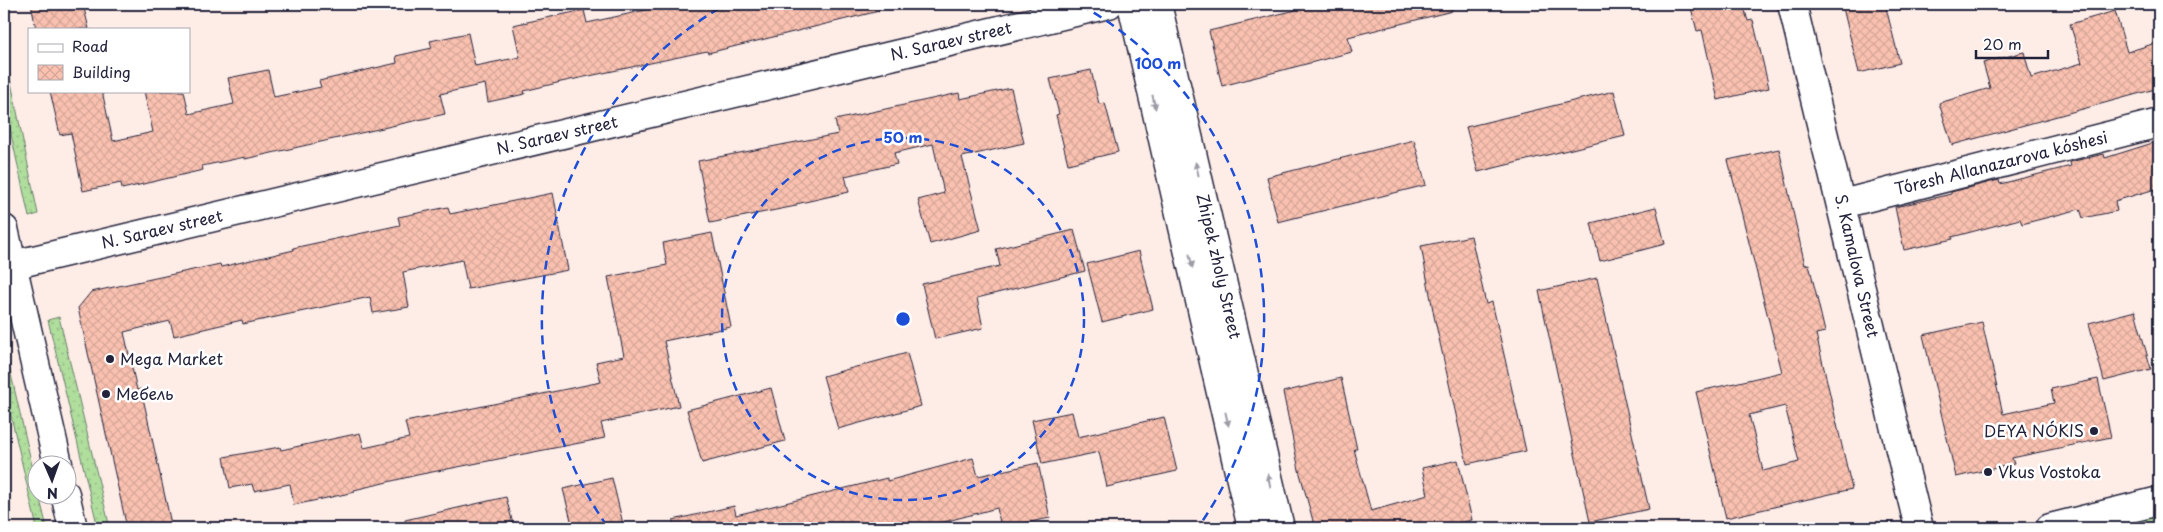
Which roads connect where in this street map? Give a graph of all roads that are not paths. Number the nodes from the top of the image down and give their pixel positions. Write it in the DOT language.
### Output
graph roads {
  1 [pos="1109,4"];
  2 [pos="1132,4"];
  3 [pos="1157,4"];
  4 [pos="1792,4"];
  5 [pos="2159,123"];
  6 [pos="1842,204"];
  7 [pos="4,229"];
  8 [pos="8,266"];
  9 [pos="55,454"];
  10 [pos="2159,502"];
  11 [pos="67,504"];
  12 [pos="73,528"];
  13 [pos="1252,528"];
  14 [pos="1280,528"];
  15 [pos="1919,528"];
  16 [pos="2050,528"];
  1 -- 8 [label="street, N. Saraev street"];
  2 -- 13 [label="street, Zhipek zholy Street, one-way"];
  14 -- 3 [label="street, Zhipek zholy Street, one-way"];
  4 -- 6 [label="street, S. Kamalova Street"];
  5 -- 6 [label="street, Tóresh Allanazarova kóshesi"];
  6 -- 15 [label="street, S. Kamalova Street"];
  7 -- 8 [label="street"];
  8 -- 9 [label="street"];
  10 -- 16 [label="street"];
  11 -- 12 [label="street"];
}
